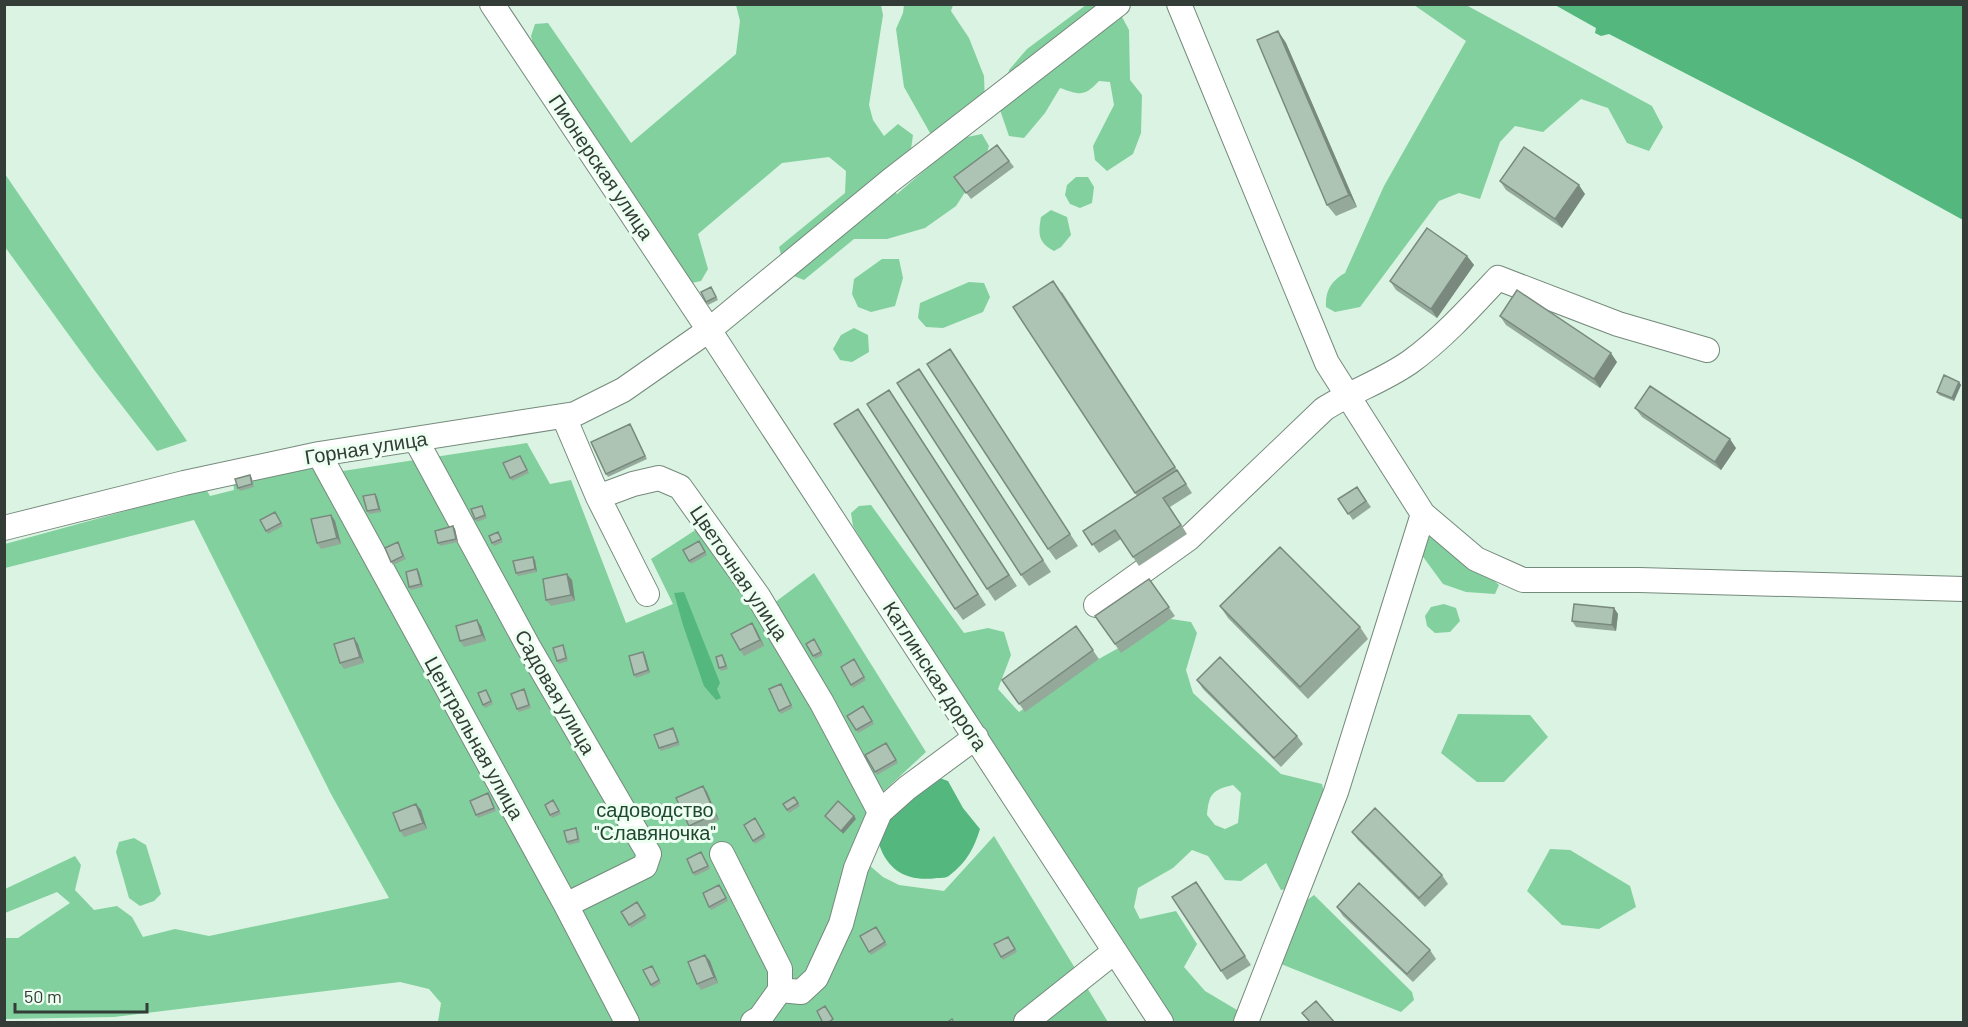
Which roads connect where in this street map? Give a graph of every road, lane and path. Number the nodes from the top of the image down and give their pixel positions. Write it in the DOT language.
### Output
graph roads {
  1 [pos="492,4"];
  2 [pos="1118,4"];
  3 [pos="1179,4"];
  4 [pos="709,330"];
  5 [pos="1707,350"];
  6 [pos="1347,394"];
  7 [pos="564,417"];
  8 [pos="416,440"];
  9 [pos="319,454"];
  10 [pos="598,497"];
  11 [pos="1423,514"];
  12 [pos="4,528"];
  13 [pos="1964,589"];
  14 [pos="647,594"];
  15 [pos="1096,605"];
  16 [pos="976,737"];
  17 [pos="880,812"];
  18 [pos="722,854"];
  19 [pos="566,905"];
  20 [pos="1114,952"];
  21 [pos="780,990"];
  22 [pos="627,1023"];
  23 [pos="753,1023"];
  24 [pos="1026,1023"];
  25 [pos="1161,1023"];
  26 [pos="1246,1023"];
  1 -- 4 [label="street, Пионерская улица"];
  2 -- 4 [label="street, Горная улица"];
  3 -- 6 [label="street"];
  4 -- 7 [label="street, Горная улица"];
  4 -- 16 [label="street, Катлинская дорога"];
  5 -- 6 [label="street"];
  6 -- 11 [label="street"];
  6 -- 15 [label="street"];
  7 -- 8 [label="street, Горная улица"];
  7 -- 10 [label="street"];
  8 -- 9 [label="street, Горная улица"];
  8 -- 19 [label="street, Садовая улица"];
  9 -- 12 [label="street, Горная улица"];
  9 -- 19 [label="street, Центральная улица"];
  10 -- 14 [label="street"];
  10 -- 17 [label="street, Цветочная улица"];
  11 -- 13 [label="street"];
  11 -- 26 [label="street"];
  16 -- 17 [label="street"];
  16 -- 20 [label="street, Катлинская дорога"];
  17 -- 21 [label="street"];
  18 -- 21 [label="street"];
  19 -- 22 [label="street, Центральная улица"];
  20 -- 24 [label="street"];
  20 -- 25 [label="street, Катлинская дорога"];
  21 -- 23 [label="street"];
}
